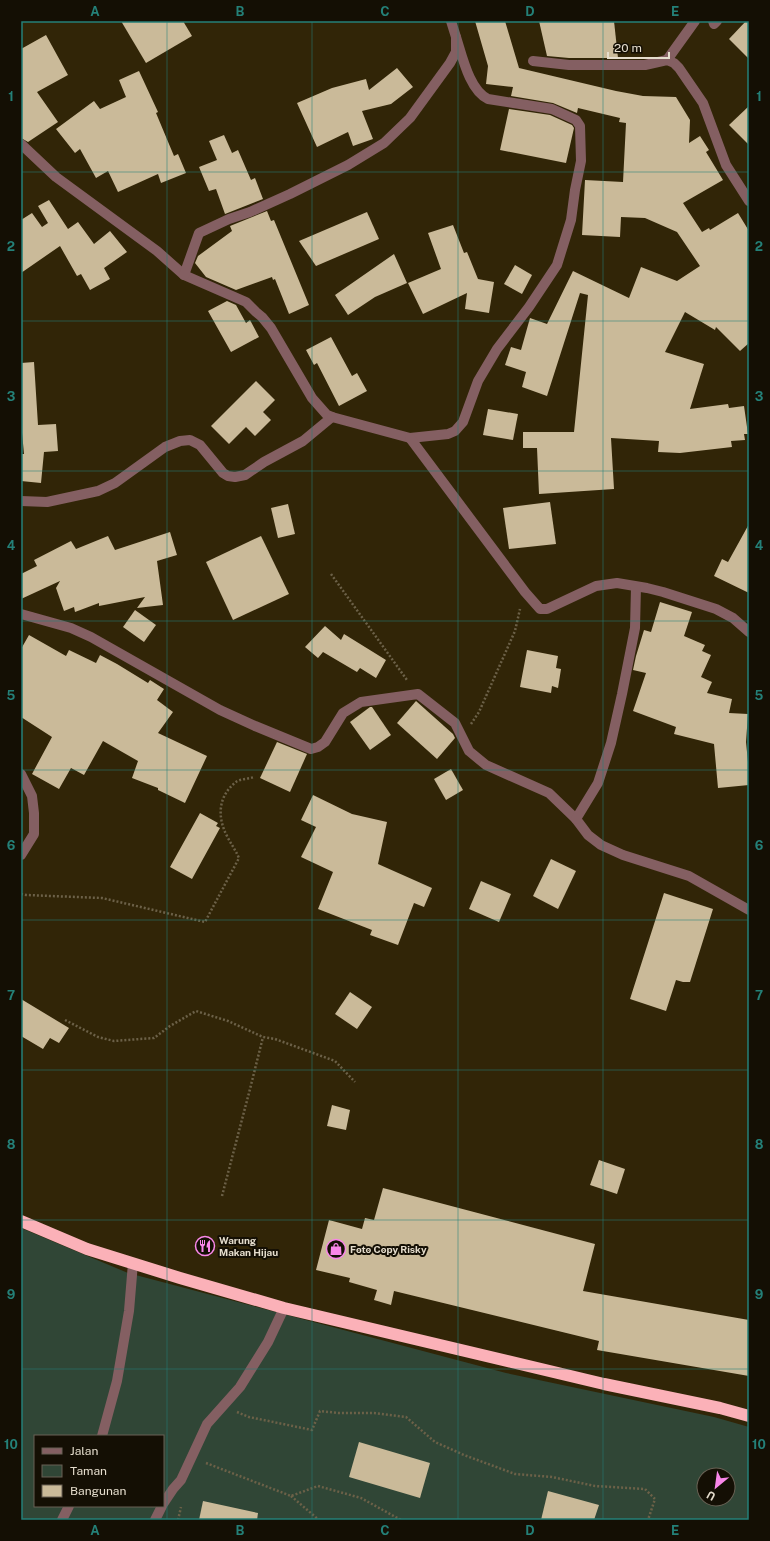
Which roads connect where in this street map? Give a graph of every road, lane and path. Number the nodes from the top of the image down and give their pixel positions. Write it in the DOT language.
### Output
graph roads {
  1 [pos="451,21"];
  2 [pos="695,21"];
  3 [pos="713,21"];
  4 [pos="717,21"];
  5 [pos="456,37"];
  6 [pos="667,60"];
  7 [pos="533,61"];
  8 [pos="21,144"];
  9 [pos="749,201"];
  10 [pos="184,275"];
  11 [pos="332,417"];
  12 [pos="410,438"];
  13 [pos="21,502"];
  14 [pos="331,574"];
  15 [pos="636,587"];
  16 [pos="525,592"];
  17 [pos="21,614"];
  18 [pos="749,632"];
  19 [pos="418,694"];
  20 [pos="462,738"];
  21 [pos="21,774"];
  22 [pos="254,777"];
  23 [pos="576,819"];
  24 [pos="21,855"];
  25 [pos="21,894"];
  26 [pos="749,910"];
  27 [pos="65,1020"];
  28 [pos="263,1037"];
  29 [pos="355,1082"];
  30 [pos="222,1196"];
  31 [pos="21,1220"];
  32 [pos="133,1263"];
  33 [pos="284,1308"];
  34 [pos="222,1406"];
  35 [pos="749,1416"];
  36 [pos="102,1435"];
  37 [pos="192,1457"];
  38 [pos="291,1496"];
  39 [pos="164,1502"];
  40 [pos="68,1507"];
  41 [pos="161,1507"];
  42 [pos="62,1520"];
  43 [pos="155,1520"];
  44 [pos="319,1520"];
  45 [pos="400,1520"];
  46 [pos="648,1520"];
  1 -- 5 [label="street"];
  2 -- 6 [label="street"];
  3 -- 4 [label="street"];
  5 -- 10 [label="street"];
  5 -- 12 [label="street"];
  6 -- 7 [label="street"];
  6 -- 9 [label="street"];
  8 -- 10 [label="street"];
  10 -- 11 [label="street"];
  11 -- 12 [label="street"];
  11 -- 13 [label="street"];
  12 -- 16 [label="street"];
  14 -- 19 [label="path"];
  15 -- 16 [label="street"];
  15 -- 18 [label="street"];
  15 -- 23 [label="street"];
  16 -- 20 [label="path"];
  17 -- 19 [label="street"];
  19 -- 20 [label="street"];
  20 -- 23 [label="street"];
  21 -- 24 [label="street"];
  22 -- 25 [label="path"];
  23 -- 26 [label="street"];
  27 -- 28 [label="path"];
  28 -- 29 [label="path"];
  28 -- 30 [label="path"];
  31 -- 32 [label="highway"];
  32 -- 33 [label="highway"];
  32 -- 36 [label="street"];
  33 -- 34 [label="street"];
  33 -- 35 [label="highway"];
  34 -- 37 [label="street"];
  34 -- 46 [label="path"];
  37 -- 38 [label="path"];
  37 -- 39 [label="street"];
  38 -- 44 [label="path"];
  38 -- 45 [label="path"];
  40 -- 42 [label="street"];
  41 -- 43 [label="street"];
}
